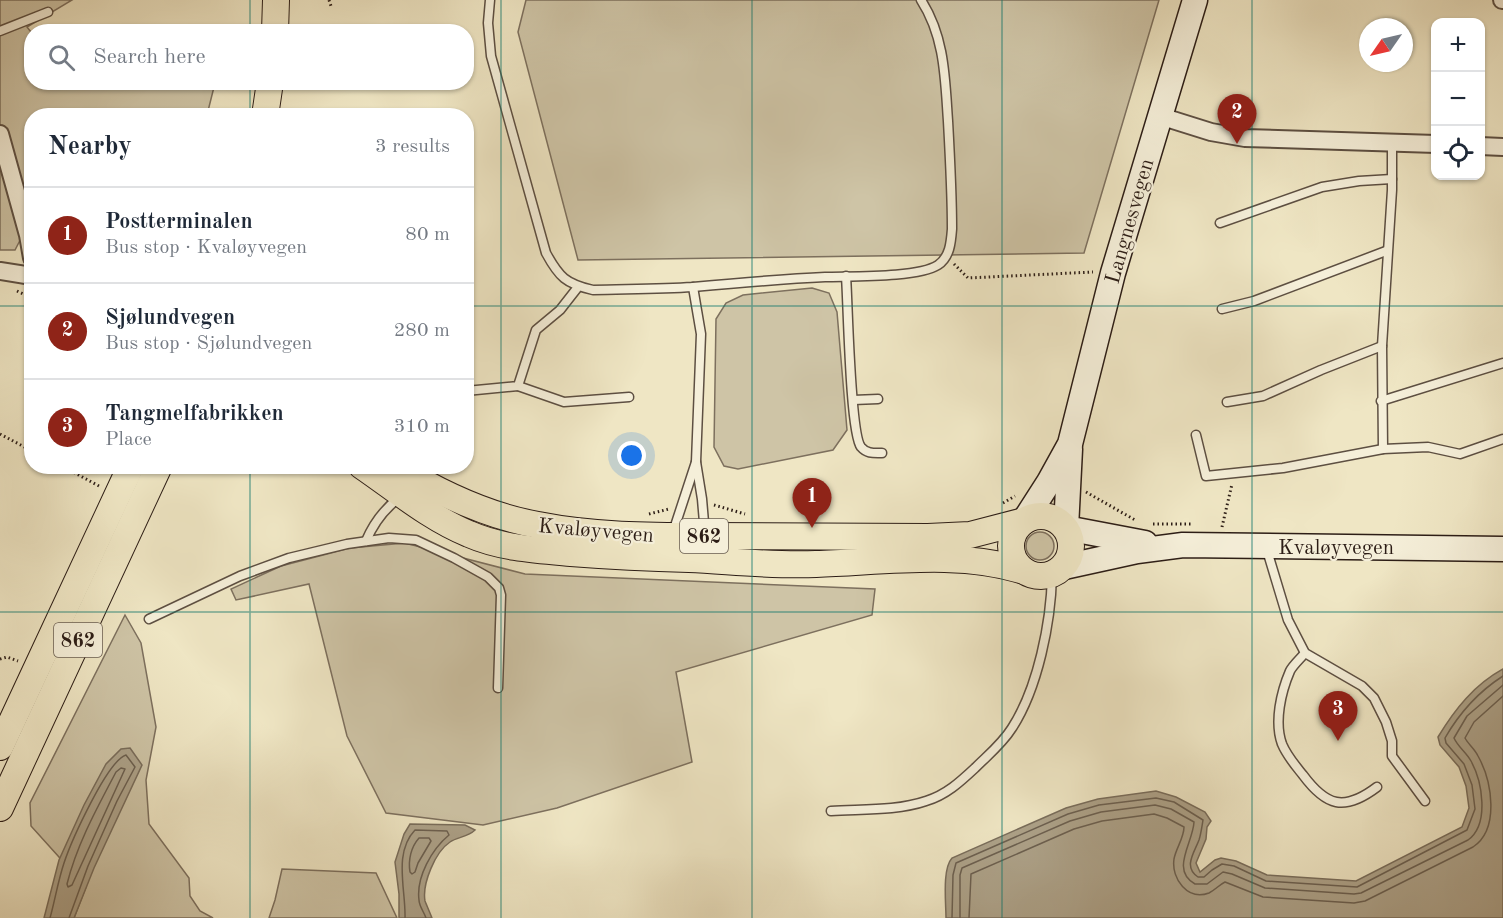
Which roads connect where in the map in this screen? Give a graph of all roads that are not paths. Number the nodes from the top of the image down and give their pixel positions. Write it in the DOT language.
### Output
graph roads {
  1 [pos="276,0"];
  2 [pos="490,0"];
  3 [pos="921,0"];
  4 [pos="1194,0"];
  5 [pos="48,12"];
  6 [pos="275,24"];
  7 [pos="0,32"];
  8 [pos="269,90"];
  9 [pos="266,108"];
  10 [pos="1160,116"];
  11 [pos="0,134"];
  12 [pos="1392,142"];
  13 [pos="1431,144"];
  14 [pos="1485,146"];
  15 [pos="1503,147"];
  16 [pos="1392,179"];
  17 [pos="24,221"];
  18 [pos="1220,223"];
  19 [pos="1386,251"];
  20 [pos="0,271"];
  21 [pos="24,275"];
  22 [pos="846,276"];
  23 [pos="578,287"];
  24 [pos="693,287"];
  25 [pos="1222,309"];
  26 [pos="1382,346"];
  27 [pos="1503,363"];
  28 [pos="518,386"];
  29 [pos="474,390"];
  30 [pos="629,398"];
  31 [pos="879,399"];
  32 [pos="853,400"];
  33 [pos="1381,401"];
  34 [pos="1227,402"];
  35 [pos="1196,435"];
  36 [pos="1503,439"];
  37 [pos="1070,444"];
  38 [pos="1383,449"];
  39 [pos="882,453"];
  40 [pos="696,462"];
  41 [pos="127,474"];
  42 [pos="158,474"];
  43 [pos="374,474"];
  44 [pos="410,474"];
  45 [pos="403,494"];
  46 [pos="1024,521"];
  47 [pos="1066,528"];
  48 [pos="366,541"];
  49 [pos="689,546"];
  50 [pos="1168,547"];
  51 [pos="1266,547"];
  52 [pos="1503,549"];
  53 [pos="1024,571"];
  54 [pos="1058,571"];
  55 [pos="149,620"];
  56 [pos="1305,653"];
  57 [pos="498,688"];
  58 [pos="0,747"];
  59 [pos="1377,787"];
  60 [pos="1425,801"];
  61 [pos="0,808"];
  62 [pos="831,811"];
  1 -- 6 [label="main road"];
  2 -- 23 [label="lane"];
  3 -- 22 [label="lane"];
  4 -- 10 [label="street, Langnesvegen"];
  5 -- 7 [label="lane"];
  8 -- 9 [label="main road"];
  10 -- 12 [label="street"];
  10 -- 37 [label="street, Langnesvegen"];
  11 -- 17 [label="street"];
  12 -- 13 [label="street"];
  12 -- 16 [label="lane"];
  14 -- 15 [label="street"];
  16 -- 18 [label="lane"];
  16 -- 19 [label="lane"];
  19 -- 25 [label="lane"];
  19 -- 26 [label="lane"];
  20 -- 21 [label="street"];
  22 -- 24 [label="lane"];
  22 -- 32 [label="lane"];
  23 -- 24 [label="lane"];
  23 -- 28 [label="lane"];
  24 -- 40 [label="lane"];
  26 -- 33 [label="lane"];
  26 -- 34 [label="lane"];
  27 -- 33 [label="lane"];
  28 -- 29 [label="lane"];
  28 -- 30 [label="lane"];
  31 -- 32 [label="lane"];
  32 -- 39 [label="lane"];
  33 -- 38 [label="lane"];
  35 -- 38 [label="lane"];
  36 -- 38 [label="lane"];
  37 -- 46 [label="street, Langnesvegen"];
  37 -- 47 [label="street, Langnesvegen"];
  40 -- 49 [label="lane"];
  40 -- 49 [label="lane"];
  41 -- 58 [label="main road, 862"];
  42 -- 61 [label="main road, 862"];
  43 -- 45 [label="main road, Kvaløyvegen / 862"];
  44 -- 49 [label="main road, Kvaløyvegen / 862"];
  45 -- 48 [label="lane"];
  45 -- 49 [label="main road, Kvaløyvegen / 862"];
  46 -- 47 [label="main road, 862"];
  46 -- 49 [label="main road, Kvaløyvegen / 862"];
  46 -- 53 [label="main road"];
  47 -- 50 [label="street, Kvaløyvegen"];
  47 -- 54 [label="main road"];
  48 -- 55 [label="lane"];
  48 -- 57 [label="lane"];
  49 -- 53 [label="main road, Kvaløyvegen / 862"];
  50 -- 51 [label="street, Kvaløyvegen"];
  50 -- 54 [label="street, Kvaløyvegen"];
  51 -- 52 [label="street, Kvaløyvegen"];
  51 -- 56 [label="lane"];
  53 -- 54 [label="main road, 862"];
  54 -- 62 [label="lane"];
  56 -- 59 [label="lane"];
  56 -- 60 [label="lane"];
}
